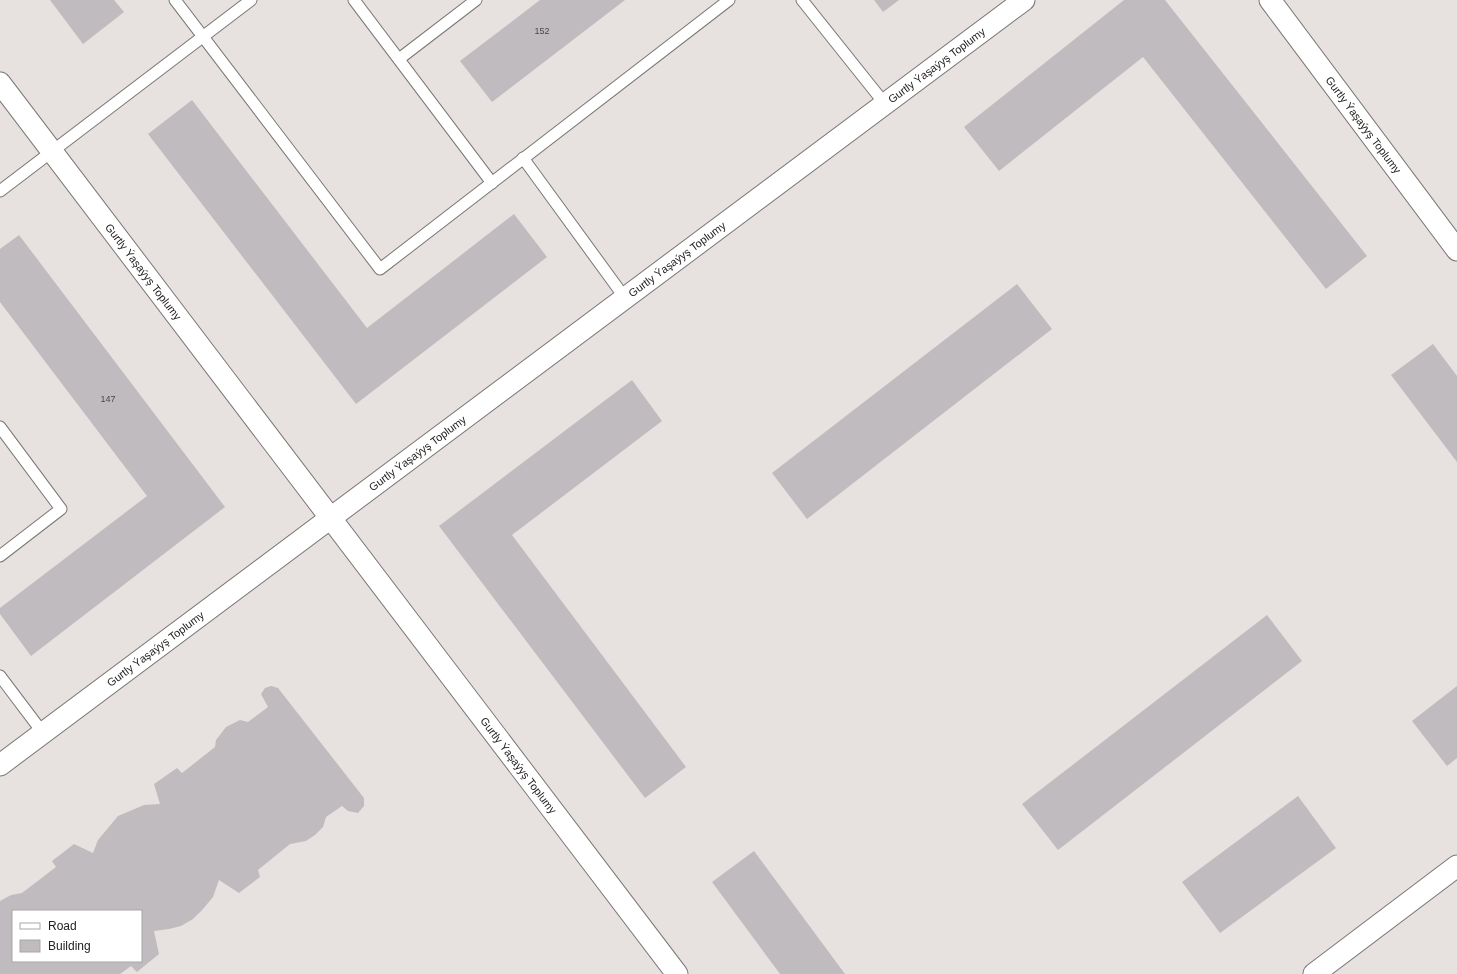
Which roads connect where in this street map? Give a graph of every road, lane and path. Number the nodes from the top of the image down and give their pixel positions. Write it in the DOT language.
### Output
graph roads {
  1 [pos="175,0"];
  2 [pos="251,0"];
  3 [pos="354,0"];
  4 [pos="476,0"];
  5 [pos="729,0"];
  6 [pos="802,0"];
  7 [pos="1024,0"];
  8 [pos="1270,0"];
  9 [pos="203,37"];
  10 [pos="399,59"];
  11 [pos="0,83"];
  12 [pos="885,104"];
  13 [pos="52,151"];
  14 [pos="524,158"];
  15 [pos="492,183"];
  16 [pos="0,190"];
  17 [pos="1457,250"];
  18 [pos="625,298"];
  19 [pos="0,427"];
  20 [pos="331,518"];
  21 [pos="0,556"];
  22 [pos="0,676"];
  23 [pos="43,733"];
  24 [pos="0,765"];
  25 [pos="1457,866"];
  26 [pos="677,974"];
  27 [pos="1314,974"];
  1 -- 9 [label="lane"];
  2 -- 9 [label="lane"];
  3 -- 10 [label="lane"];
  4 -- 10 [label="lane"];
  5 -- 14 [label="lane"];
  6 -- 12 [label="lane"];
  7 -- 12 [label="street, Gurtly Ýaşaýyş Toplumy"];
  8 -- 17 [label="street, Gurtly Ýaşaýyş Toplumy"];
  9 -- 13 [label="lane"];
  9 -- 15 [label="lane"];
  10 -- 15 [label="lane"];
  11 -- 13 [label="street, Gurtly Ýaşaýyş Toplumy"];
  12 -- 18 [label="street, Gurtly Ýaşaýyş Toplumy"];
  13 -- 16 [label="lane"];
  13 -- 20 [label="street, Gurtly Ýaşaýyş Toplumy"];
  14 -- 15 [label="lane"];
  14 -- 18 [label="lane"];
  18 -- 20 [label="street, Gurtly Ýaşaýyş Toplumy"];
  19 -- 21 [label="lane"];
  20 -- 23 [label="street, Gurtly Ýaşaýyş Toplumy"];
  20 -- 26 [label="street, Gurtly Ýaşaýyş Toplumy"];
  22 -- 23 [label="lane"];
  23 -- 24 [label="street, Gurtly Ýaşaýyş Toplumy"];
  25 -- 27 [label="street"];
}
